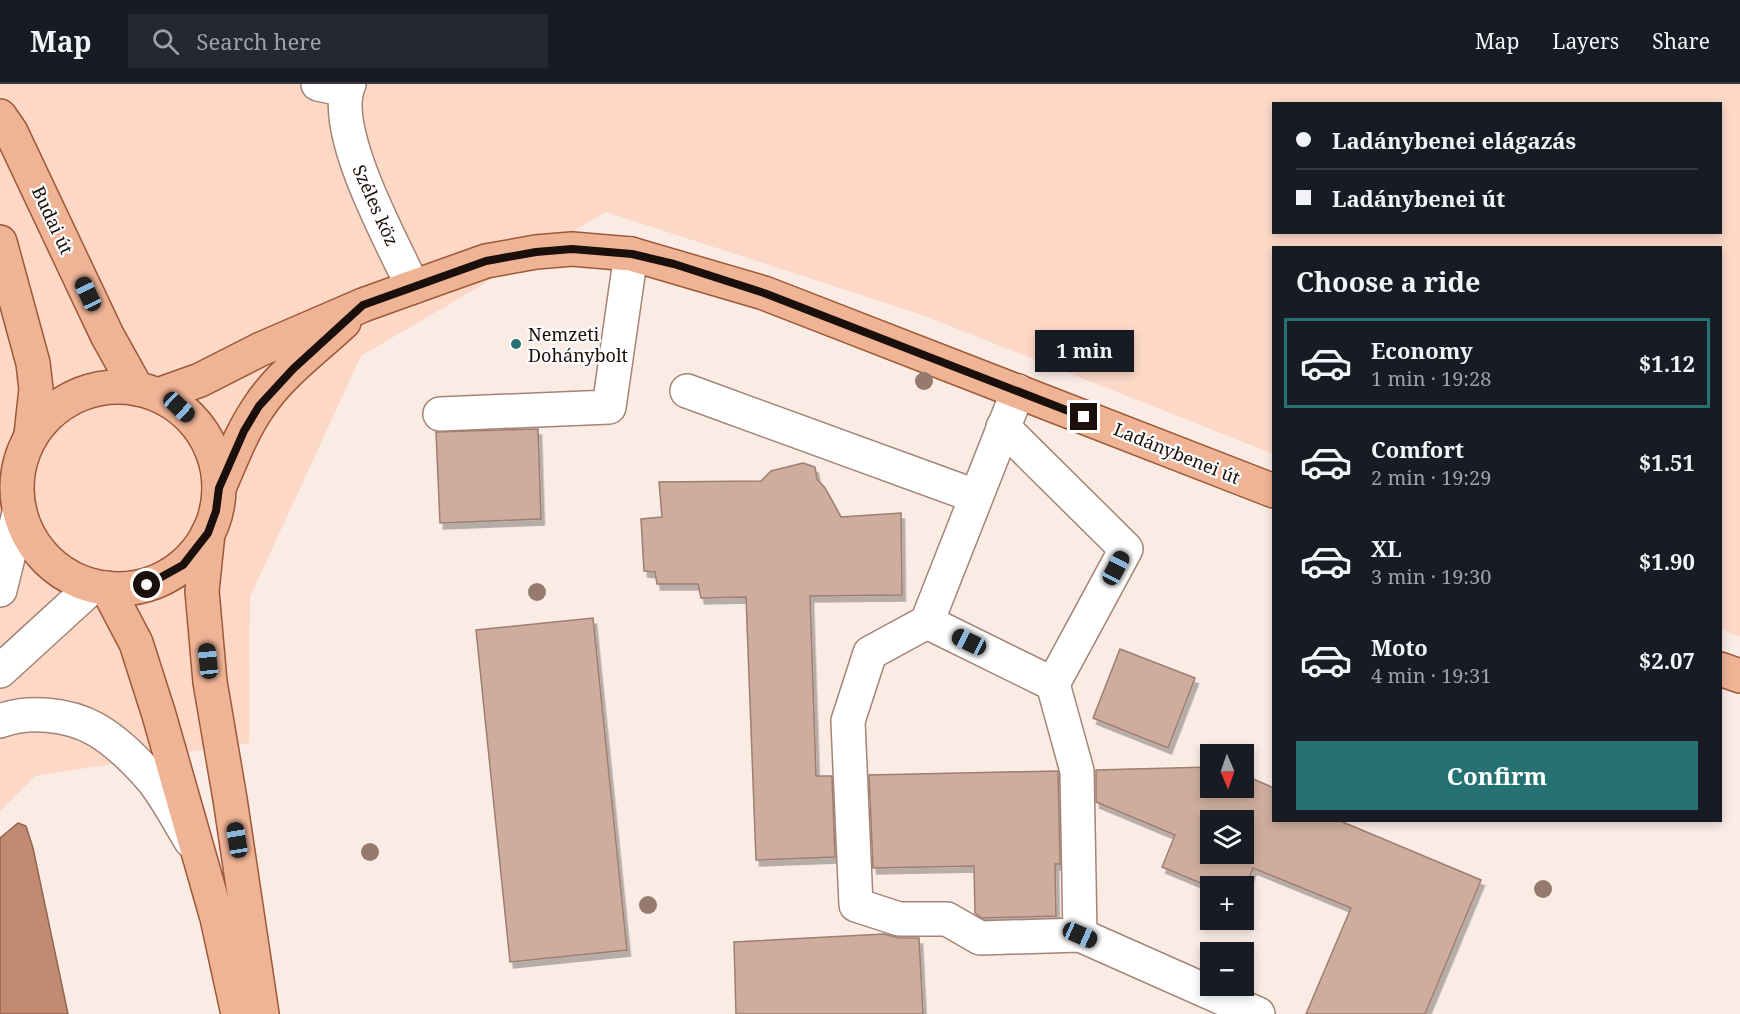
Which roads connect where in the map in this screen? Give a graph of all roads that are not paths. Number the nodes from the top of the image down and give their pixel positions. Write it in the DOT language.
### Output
graph roads {
  1 [pos="338,86"];
  2 [pos="0,116"];
  3 [pos="0,242"];
  4 [pos="632,254"];
  5 [pos="413,287"];
  6 [pos="363,305"];
  7 [pos="687,391"];
  8 [pos="1018,391"];
  9 [pos="148,392"];
  10 [pos="440,414"];
  11 [pos="1003,427"];
  12 [pos="31,435"];
  13 [pos="219,488"];
  14 [pos="1272,490"];
  15 [pos="975,496"];
  16 [pos="19,513"];
  17 [pos="208,533"];
  18 [pos="100,587"];
  19 [pos="0,590"];
  20 [pos="927,622"];
  21 [pos="1722,670"];
  22 [pos="0,671"];
  23 [pos="1740,676"];
  24 [pos="1053,684"];
  25 [pos="0,721"];
  26 [pos="198,853"];
  27 [pos="1080,935"];
  28 [pos="238,1014"];
  29 [pos="262,1014"];
  30 [pos="1258,1014"];
  1 -- 5 [label="street, Széles köz"];
  2 -- 9 [label="main road, Budai út"];
  3 -- 12 [label="main road"];
  4 -- 5 [label="main road, Ladánybenei út"];
  4 -- 8 [label="main road, Ladánybenei út"];
  4 -- 10 [label="street"];
  5 -- 6 [label="main road, Ladánybenei út"];
  6 -- 9 [label="main road, Ladánybenei út"];
  6 -- 13 [label="main road"];
  7 -- 15 [label="street"];
  8 -- 11 [label="street"];
  8 -- 14 [label="main road, Ladánybenei út"];
  9 -- 12 [label="main road"];
  9 -- 13 [label="main road"];
  11 -- 15 [label="street"];
  11 -- 24 [label="street"];
  12 -- 16 [label="main road"];
  13 -- 17 [label="main road"];
  15 -- 20 [label="street"];
  16 -- 18 [label="main road"];
  16 -- 19 [label="street"];
  17 -- 18 [label="main road"];
  17 -- 29 [label="main road"];
  18 -- 22 [label="street"];
  18 -- 26 [label="main road"];
  20 -- 24 [label="street"];
  20 -- 27 [label="street"];
  21 -- 23 [label="main road"];
  24 -- 27 [label="street"];
  25 -- 26 [label="street"];
  26 -- 28 [label="main road"];
  27 -- 30 [label="street"];
}
